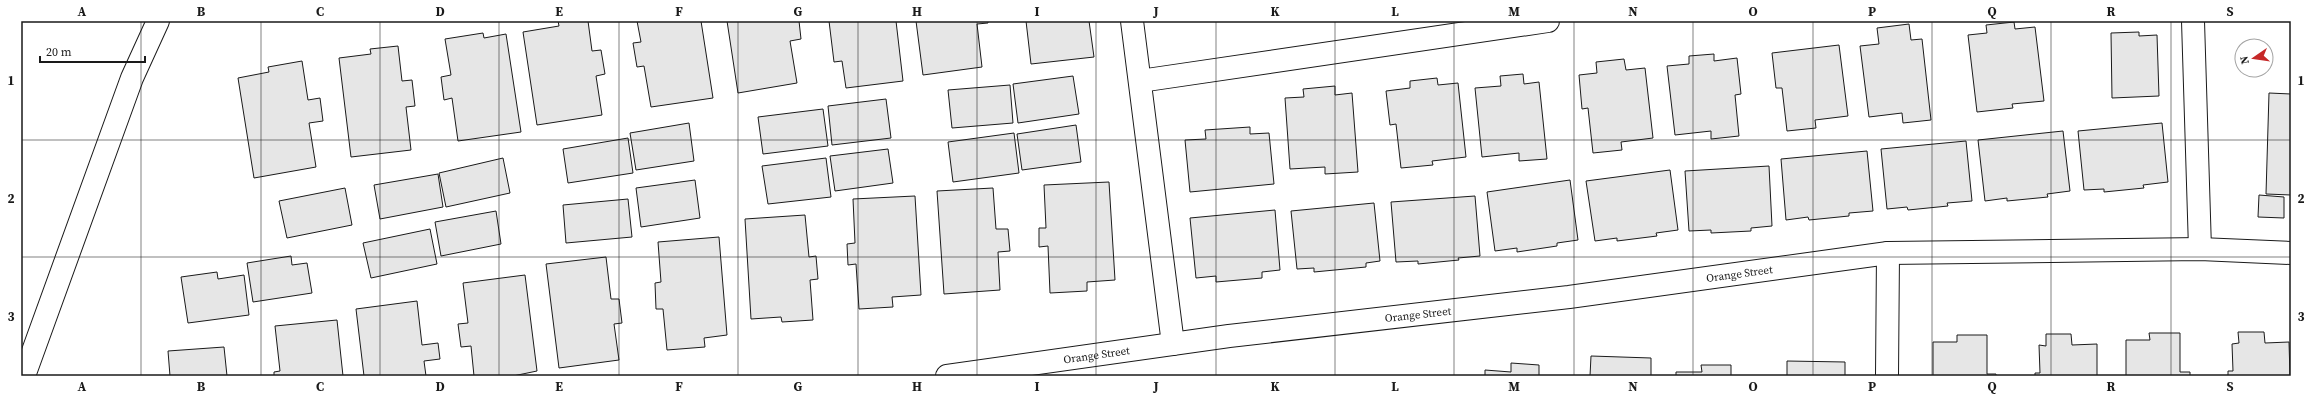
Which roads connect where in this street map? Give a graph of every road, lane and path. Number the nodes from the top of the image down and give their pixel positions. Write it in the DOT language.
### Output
graph roads {
  1 [pos="158,21"];
  2 [pos="1132,21"];
  3 [pos="1548,21"];
  4 [pos="2193,21"];
  5 [pos="1140,81"];
  6 [pos="2200,249"];
  7 [pos="2291,252"];
  8 [pos="1888,253"];
  9 [pos="1173,344"];
  10 [pos="24,376"];
  11 [pos="947,376"];
  12 [pos="1887,376"];
  1 -- 10 [label="street"];
  2 -- 5 [label="street"];
  3 -- 5 [label="street"];
  4 -- 6 [label="street"];
  5 -- 9 [label="street"];
  6 -- 7 [label="street, Orange Street"];
  6 -- 8 [label="street, Orange Street"];
  8 -- 9 [label="street, Orange Street"];
  8 -- 12 [label="street"];
  9 -- 11 [label="street, Orange Street"];
}
